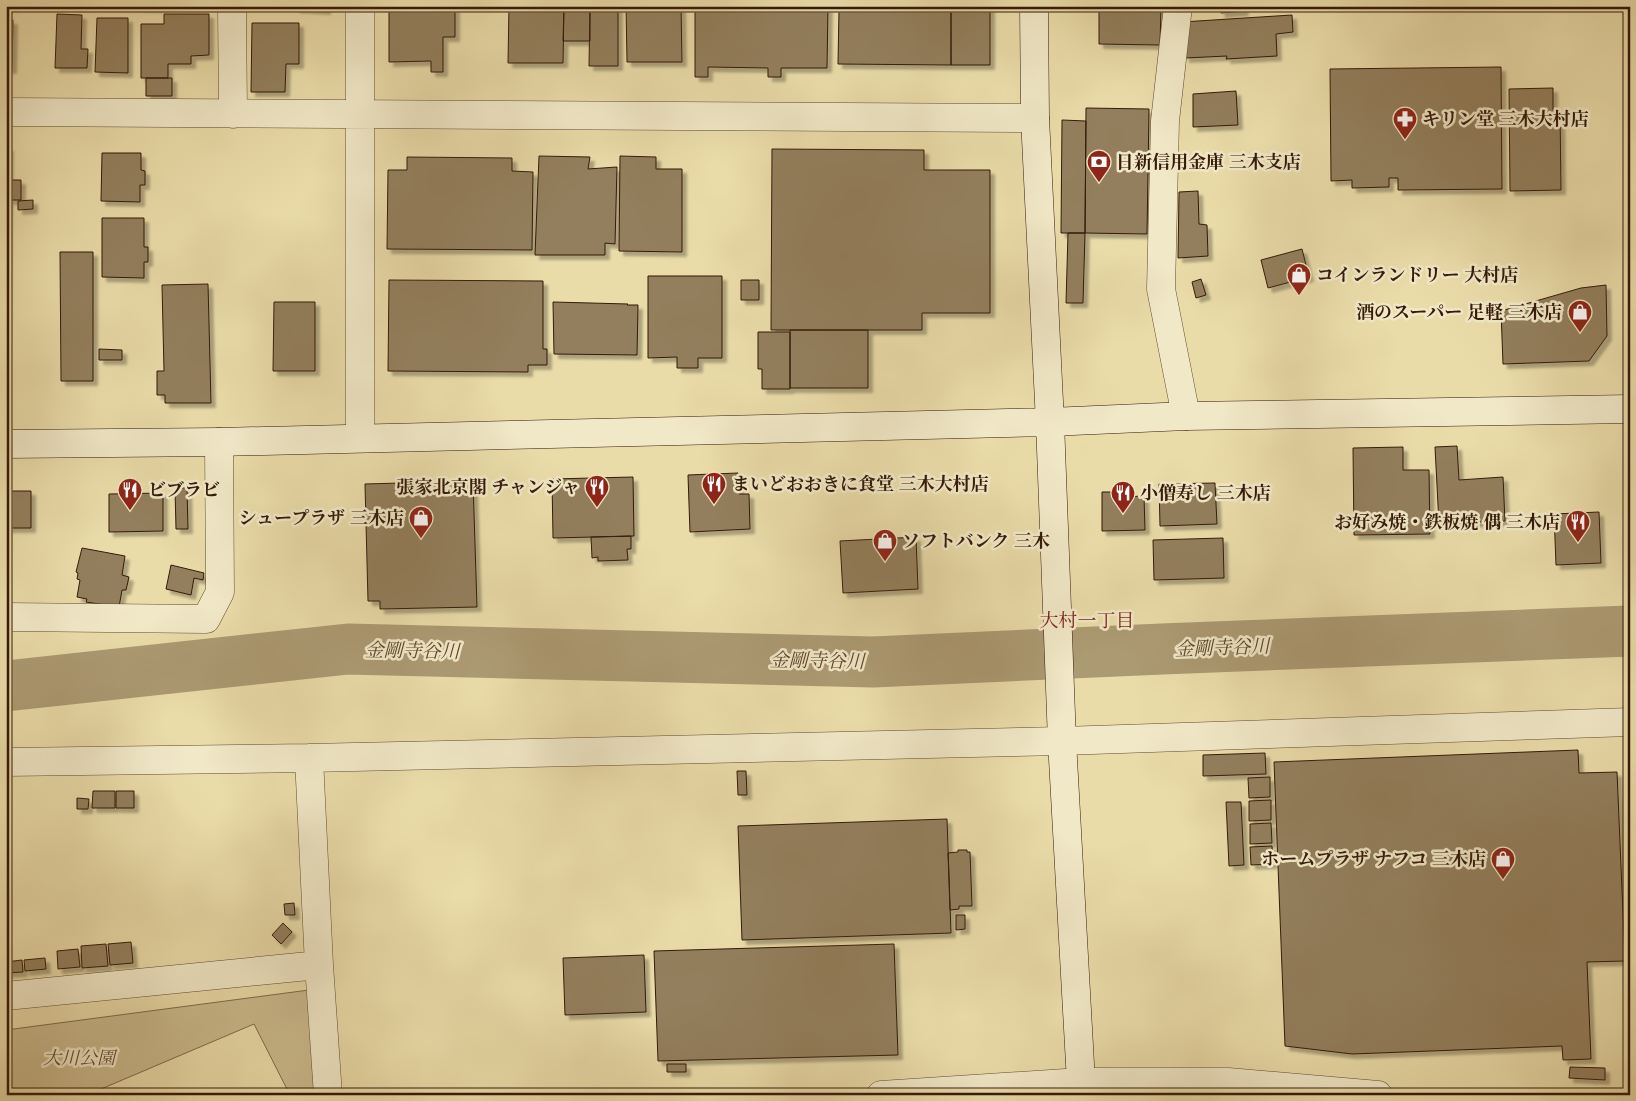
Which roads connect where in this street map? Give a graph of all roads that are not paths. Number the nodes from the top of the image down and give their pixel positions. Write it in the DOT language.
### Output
graph roads {
  1 [pos="232,6"];
  2 [pos="360,6"];
  3 [pos="1034,6"];
  4 [pos="1178,6"];
  5 [pos="6,112"];
  6 [pos="233,114"];
  7 [pos="359,114"];
  8 [pos="1034,118"];
  9 [pos="1630,409"];
  10 [pos="1186,416"];
  11 [pos="1050,422"];
  12 [pos="360,438"];
  13 [pos="219,442"];
  14 [pos="6,444"];
  15 [pos="6,617"];
  16 [pos="1630,722"];
  17 [pos="1062,741"];
  18 [pos="309,758"];
  19 [pos="6,762"];
  20 [pos="319,965"];
  21 [pos="6,996"];
  22 [pos="1081,1082"];
  23 [pos="328,1095"];
  24 [pos="881,1095"];
  25 [pos="1378,1095"];
  1 -- 6 [label="street"];
  2 -- 7 [label="street"];
  3 -- 8 [label="street"];
  4 -- 10 [label="street"];
  5 -- 6 [label="street"];
  6 -- 7 [label="street"];
  7 -- 8 [label="street"];
  7 -- 12 [label="street"];
  8 -- 11 [label="street"];
  9 -- 10 [label="street"];
  10 -- 11 [label="street"];
  11 -- 12 [label="street"];
  11 -- 17 [label="street"];
  12 -- 13 [label="street"];
  13 -- 14 [label="street"];
  13 -- 15 [label="street"];
  16 -- 17 [label="street"];
  17 -- 18 [label="street"];
  17 -- 22 [label="street"];
  18 -- 19 [label="street"];
  18 -- 20 [label="street"];
  20 -- 21 [label="street"];
  20 -- 23 [label="street"];
  22 -- 24 [label="street"];
  22 -- 25 [label="street"];
}
